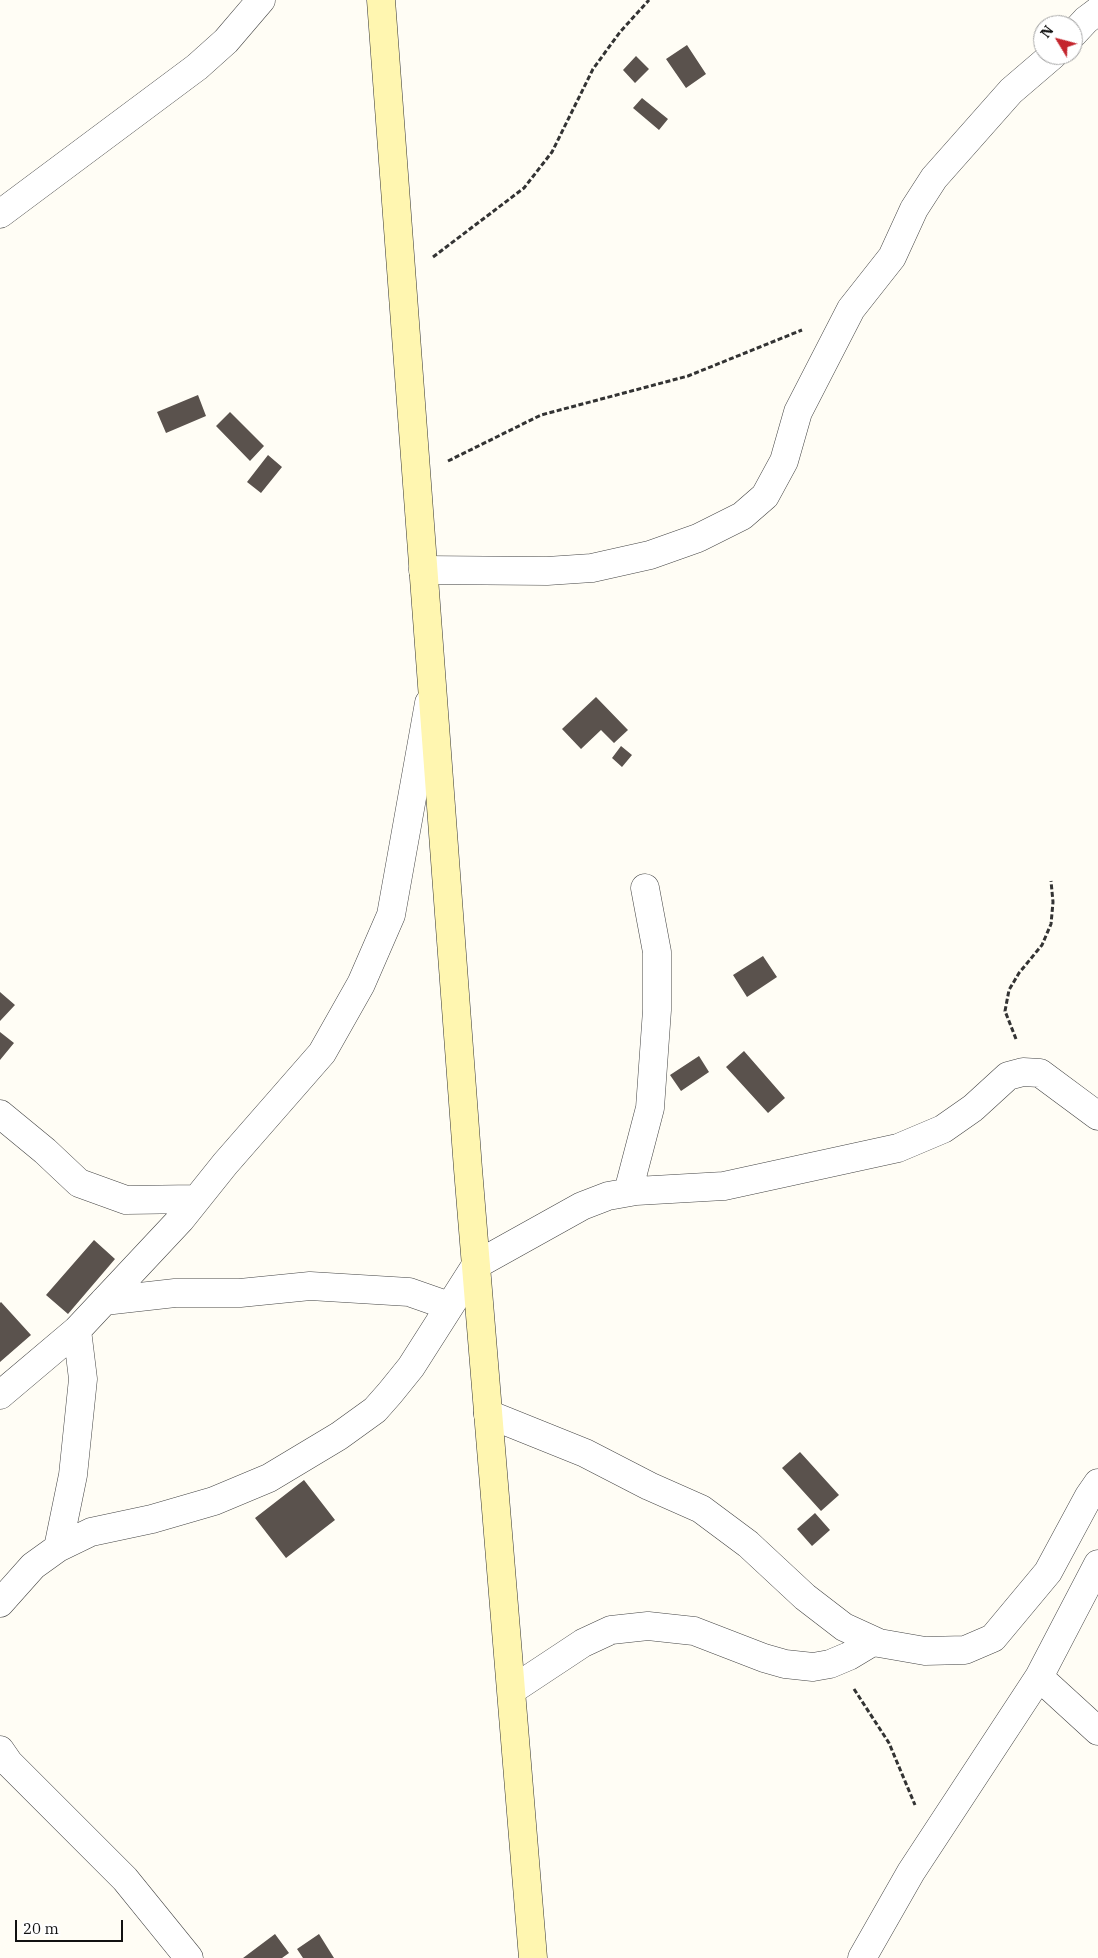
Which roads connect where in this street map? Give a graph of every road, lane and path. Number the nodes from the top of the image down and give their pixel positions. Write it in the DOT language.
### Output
graph roads {
  1 [pos="261,0"];
  2 [pos="381,0"];
  3 [pos="650,0"];
  4 [pos="1098,11"];
  5 [pos="1083,23"];
  6 [pos="1041,65"];
  7 [pos="0,214"];
  8 [pos="401,280"];
  9 [pos="851,309"];
  10 [pos="416,476"];
  11 [pos="423,570"];
  12 [pos="432,688"];
  13 [pos="1051,881"];
  14 [pos="645,888"];
  15 [pos="1032,1072"];
  16 [pos="0,1114"];
  17 [pos="1098,1116"];
  18 [pos="628,1192"];
  19 [pos="196,1200"];
  20 [pos="476,1266"];
  21 [pos="104,1301"];
  22 [pos="450,1306"];
  23 [pos="77,1330"];
  24 [pos="0,1395"];
  25 [pos="488,1414"];
  26 [pos="1098,1483"];
  27 [pos="58,1548"];
  28 [pos="1098,1564"];
  29 [pos="0,1603"];
  30 [pos="874,1641"];
  31 [pos="835,1662"];
  32 [pos="1040,1677"];
  33 [pos="512,1690"];
  34 [pos="1098,1731"];
  35 [pos="0,1750"];
  36 [pos="917,1810"];
  37 [pos="189,1958"];
  38 [pos="533,1958"];
  39 [pos="862,1958"];
  1 -- 7 [label="street"];
  2 -- 8 [label="street"];
  3 -- 8 [label="path"];
  4 -- 5 [label="street"];
  6 -- 9 [label="street"];
  8 -- 10 [label="street"];
  9 -- 10 [label="path"];
  9 -- 11 [label="street"];
  10 -- 11 [label="street"];
  11 -- 12 [label="street"];
  12 -- 19 [label="street"];
  12 -- 20 [label="street"];
  13 -- 15 [label="path"];
  14 -- 18 [label="street"];
  15 -- 17 [label="street"];
  15 -- 18 [label="street"];
  16 -- 19 [label="street"];
  18 -- 20 [label="street"];
  19 -- 21 [label="street"];
  20 -- 22 [label="street"];
  20 -- 25 [label="street"];
  21 -- 22 [label="street"];
  21 -- 23 [label="street"];
  22 -- 27 [label="street"];
  23 -- 24 [label="street"];
  23 -- 27 [label="street"];
  25 -- 30 [label="street"];
  25 -- 33 [label="street"];
  26 -- 30 [label="street"];
  27 -- 29 [label="street"];
  28 -- 32 [label="street"];
  30 -- 31 [label="street"];
  31 -- 33 [label="street"];
  31 -- 36 [label="path"];
  32 -- 34 [label="street"];
  32 -- 39 [label="street"];
  33 -- 38 [label="street"];
  35 -- 37 [label="street"];
}
